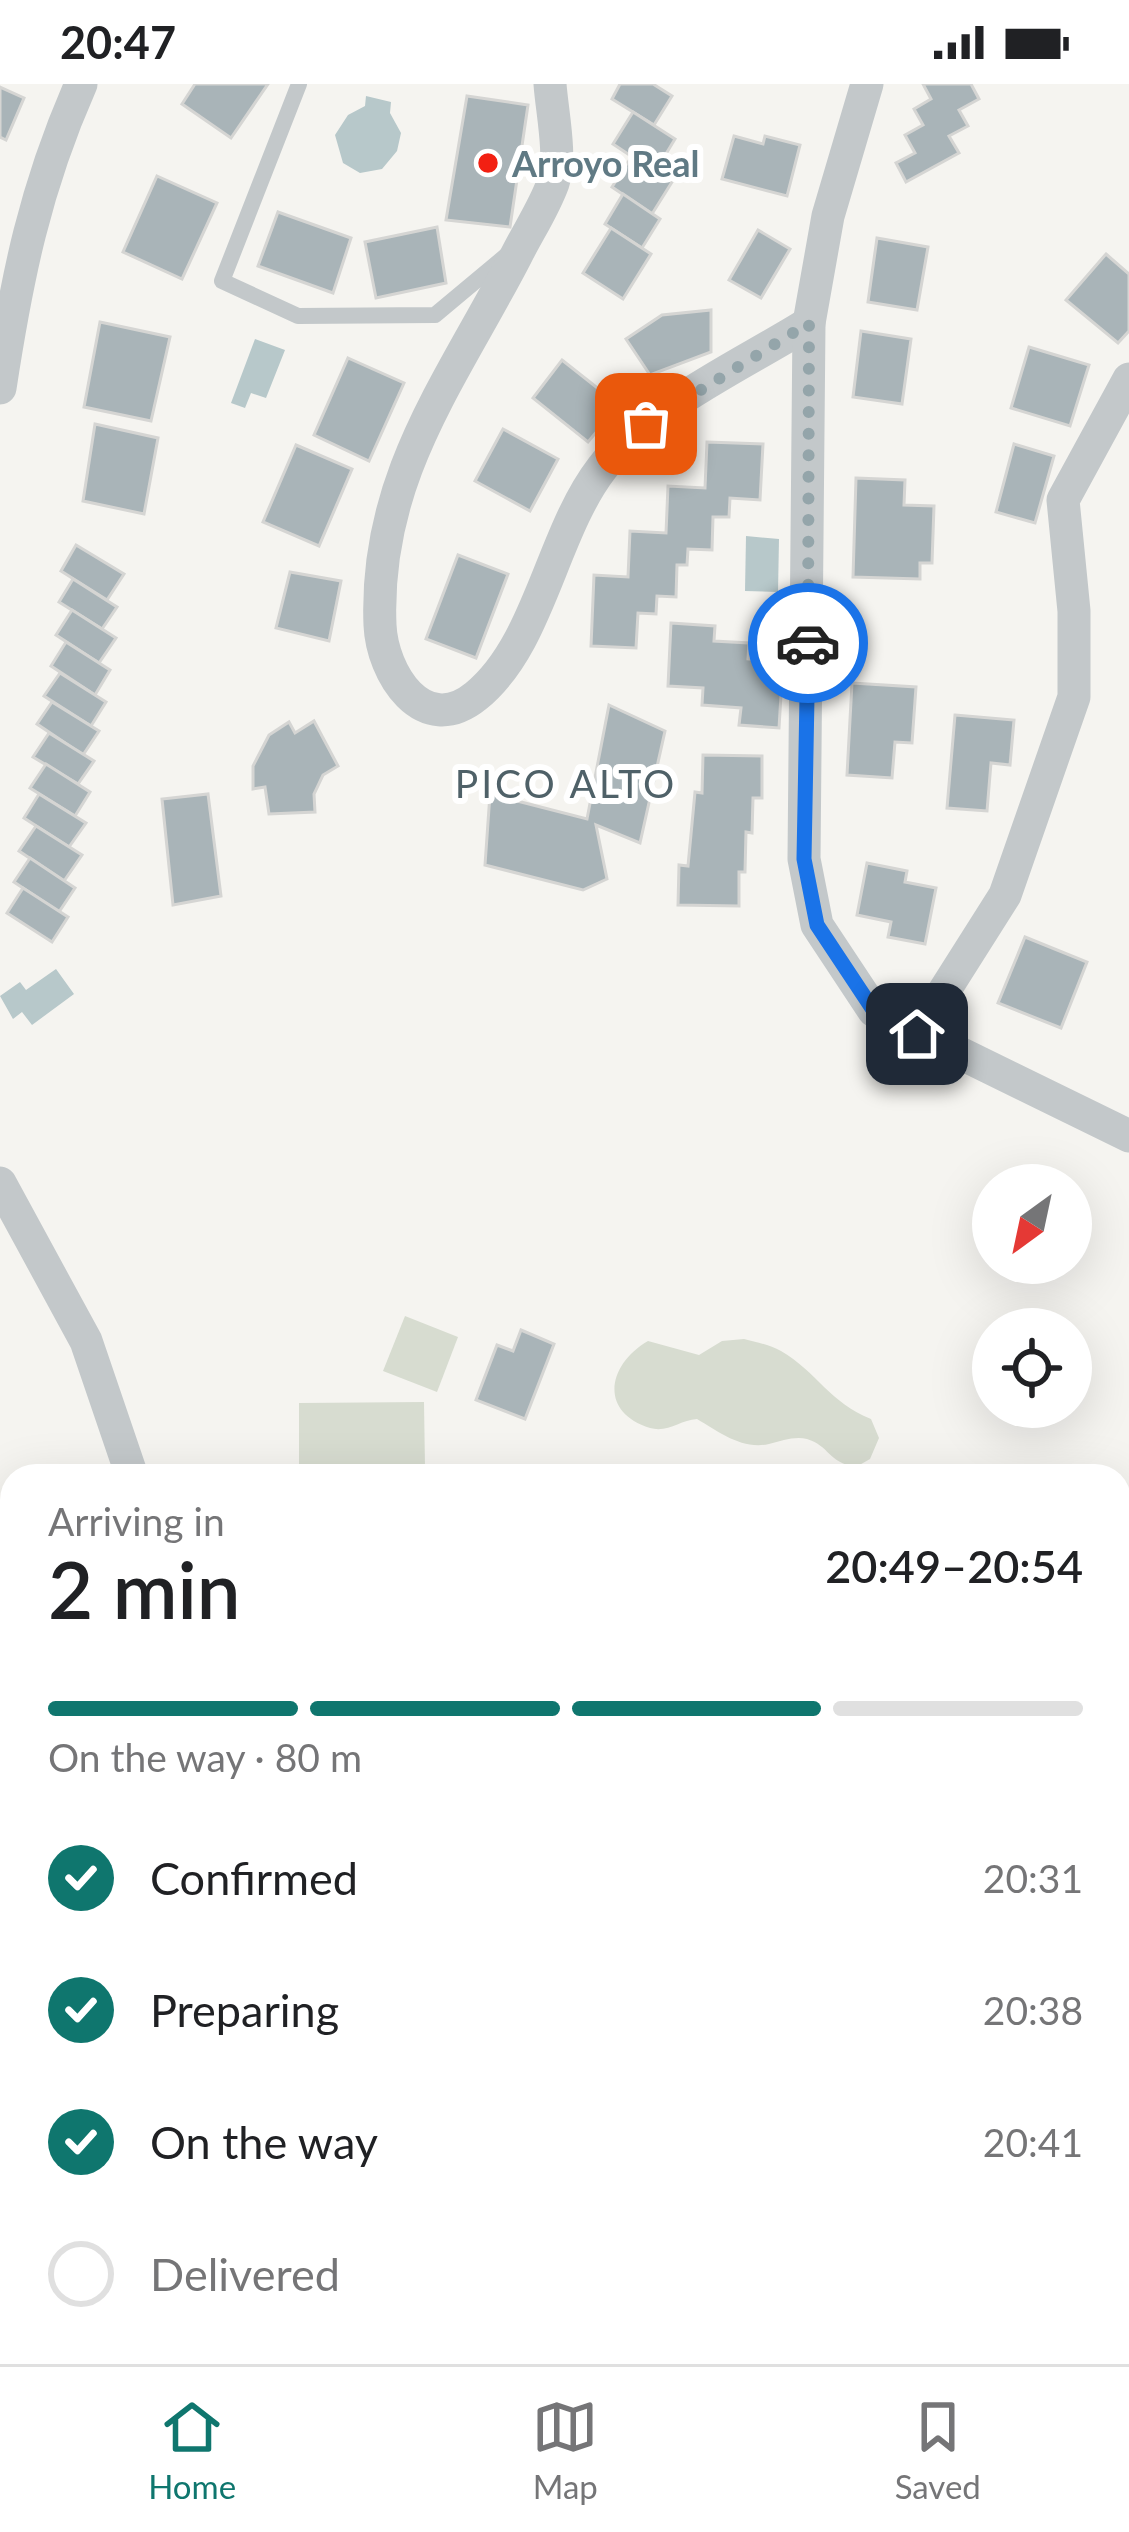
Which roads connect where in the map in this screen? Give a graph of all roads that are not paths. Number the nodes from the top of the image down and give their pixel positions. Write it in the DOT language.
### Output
graph roads {
  1 [pos="81,84"];
  2 [pos="298,84"];
  3 [pos="550,84"];
  4 [pos="867,84"];
  5 [pos="523,242"];
  6 [pos="809,323"];
  7 [pos="1129,379"];
  8 [pos="0,388"];
  9 [pos="917,1034"];
  10 [pos="1129,1136"];
  11 [pos="0,1183"];
  12 [pos="128,1464"];
  1 -- 8 [label="street"];
  2 -- 5 [label="lane"];
  3 -- 5 [label="street"];
  4 -- 6 [label="street"];
  5 -- 6 [label="street"];
  6 -- 9 [label="street"];
  7 -- 9 [label="street"];
  9 -- 10 [label="street"];
  11 -- 12 [label="street"];
}
